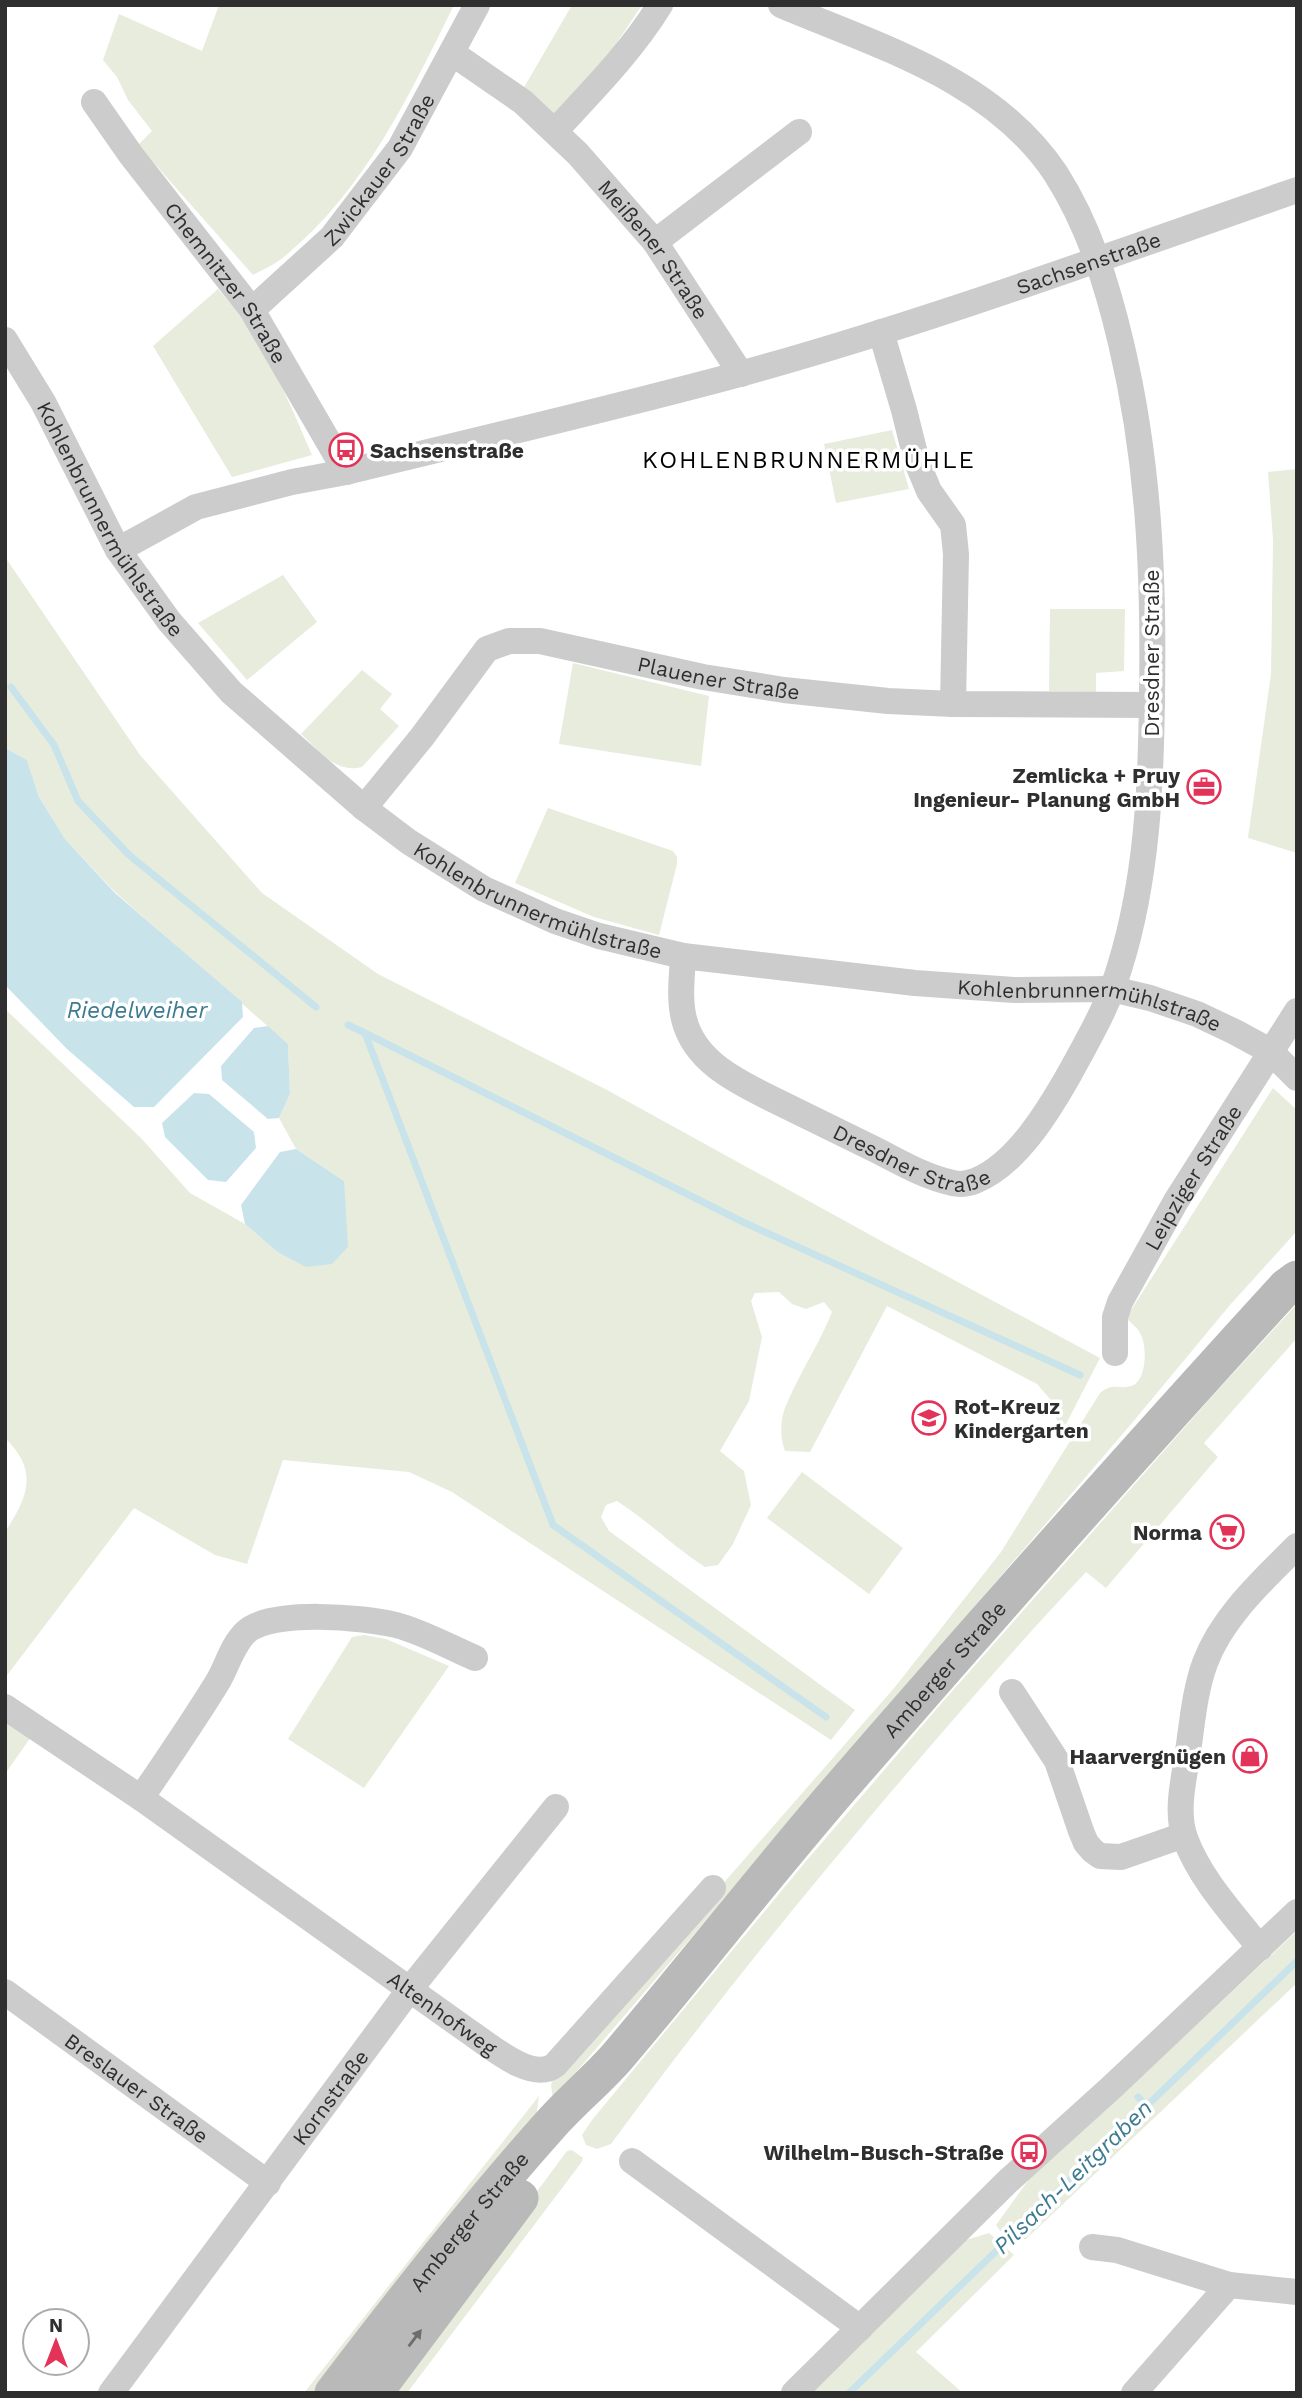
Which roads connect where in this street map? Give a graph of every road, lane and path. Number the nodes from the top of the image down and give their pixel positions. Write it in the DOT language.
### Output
graph roads {
  1 [pos="477,5"];
  2 [pos="660,5"];
  3 [pos="781,5"];
  4 [pos="453,53"];
  5 [pos="94,103"];
  6 [pos="555,131"];
  7 [pos="799,132"];
  8 [pos="1297,190"];
  9 [pos="655,242"];
  10 [pos="1098,260"];
  11 [pos="252,310"];
  12 [pos="881,332"];
  13 [pos="5,340"];
  14 [pos="741,374"];
  15 [pos="346,472"];
  16 [pos="118,550"];
  17 [pos="953,704"];
  18 [pos="1152,705"];
  19 [pos="364,808"];
  20 [pos="683,956"];
  21 [pos="1112,989"];
  22 [pos="1297,1011"];
  23 [pos="1270,1051"];
  24 [pos="1297,1078"];
  25 [pos="1293,1277"];
  26 [pos="1115,1353"];
  27 [pos="1297,1546"];
  28 [pos="475,1658"];
  29 [pos="1012,1692"];
  30 [pos="5,1707"];
  31 [pos="141,1798"];
  32 [pos="556,1807"];
  33 [pos="1184,1835"];
  34 [pos="713,1888"];
  35 [pos="1297,1912"];
  36 [pos="1260,1948"];
  37 [pos="410,1989"];
  38 [pos="5,1992"];
  39 [pos="614,2060"];
  40 [pos="632,2161"];
  41 [pos="268,2183"];
  42 [pos="1092,2247"];
  43 [pos="1229,2285"];
  44 [pos="1297,2292"];
  45 [pos="860,2328"];
  46 [pos="111,2393"];
  47 [pos="333,2393"];
  48 [pos="374,2393"];
  49 [pos="794,2393"];
  50 [pos="1134,2393"];
  1 -- 4 [label="street, Zwickauer Straße"];
  2 -- 6 [label="street"];
  3 -- 10 [label="street, Dresdner Straße"];
  4 -- 6 [label="street, Meißener Straße"];
  4 -- 11 [label="street, Zwickauer Straße"];
  5 -- 11 [label="street, Chemnitzer Straße"];
  6 -- 9 [label="street, Meißener Straße"];
  7 -- 9 [label="street"];
  8 -- 10 [label="street, Sachsenstraße"];
  9 -- 14 [label="street, Meißener Straße"];
  10 -- 12 [label="street, Sachsenstraße"];
  10 -- 18 [label="street, Dresdner Straße"];
  11 -- 15 [label="street, Chemnitzer Straße"];
  12 -- 14 [label="street, Sachsenstraße"];
  12 -- 17 [label="street"];
  13 -- 16 [label="street, Kohlenbrunnermühlstraße"];
  14 -- 15 [label="street, Sachsenstraße"];
  15 -- 16 [label="street, Sachsenstraße"];
  16 -- 19 [label="street, Kohlenbrunnermühlstraße"];
  17 -- 18 [label="street, Plauener Straße"];
  17 -- 19 [label="street, Plauener Straße"];
  18 -- 21 [label="street, Dresdner Straße"];
  19 -- 20 [label="street, Kohlenbrunnermühlstraße"];
  20 -- 21 [label="street, Kohlenbrunnermühlstraße"];
  20 -- 21 [label="street, Dresdner Straße"];
  21 -- 23 [label="street, Kohlenbrunnermühlstraße"];
  22 -- 23 [label="street, Leipziger Straße"];
  23 -- 24 [label="street, Kohlenbrunnermühlstraße"];
  23 -- 26 [label="street, Leipziger Straße"];
  25 -- 39 [label="main road, Amberger Straße"];
  27 -- 33 [label="street"];
  28 -- 31 [label="street"];
  29 -- 33 [label="street"];
  30 -- 31 [label="street, Altenhofweg"];
  31 -- 37 [label="street, Altenhofweg"];
  32 -- 37 [label="street, Kornstraße"];
  33 -- 36 [label="street"];
  34 -- 37 [label="street, Altenhofweg"];
  35 -- 36 [label="street"];
  36 -- 45 [label="street"];
  37 -- 41 [label="street, Kornstraße"];
  38 -- 41 [label="street, Breslauer Straße"];
  39 -- 47 [label="main road, Amberger Straße"];
  48 -- 39 [label="main road, Amberger Straße, one-way"];
  40 -- 45 [label="street"];
  41 -- 46 [label="street, Kornstraße"];
  42 -- 43 [label="street"];
  43 -- 44 [label="street"];
  43 -- 50 [label="street"];
  45 -- 49 [label="street"];
}
